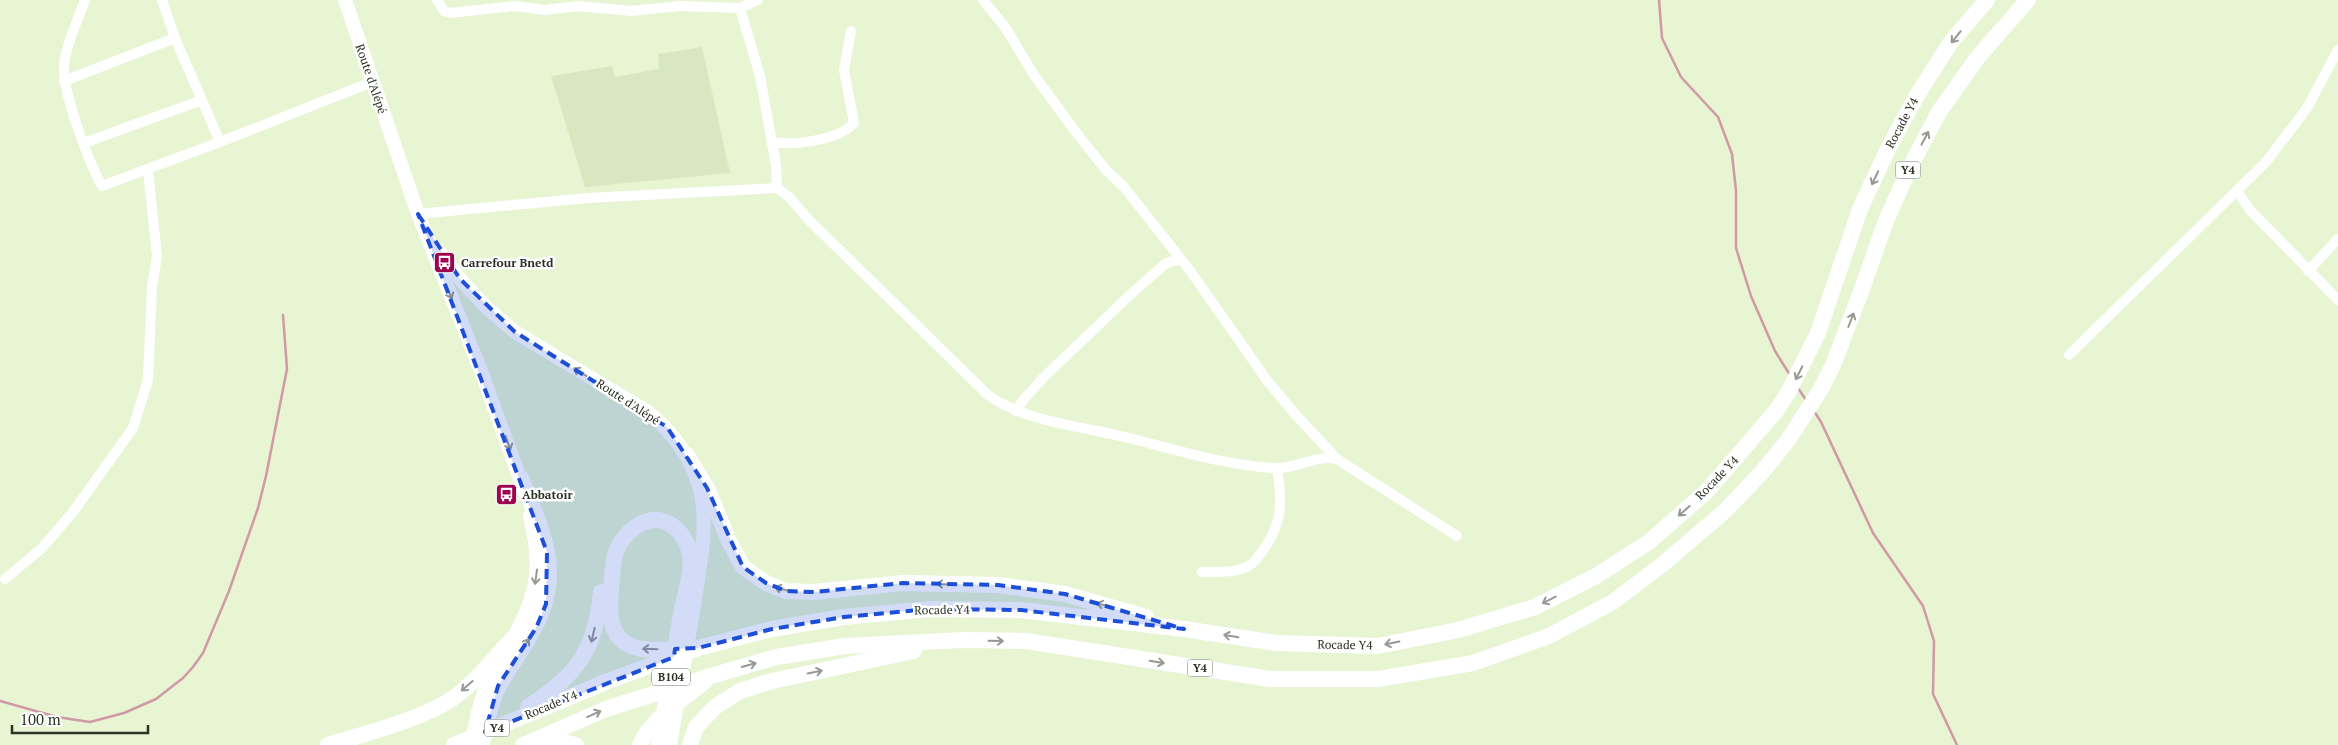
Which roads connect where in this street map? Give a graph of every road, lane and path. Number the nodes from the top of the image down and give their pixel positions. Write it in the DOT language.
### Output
graph roads {
  1 [pos="85,0"];
  2 [pos="162,0"];
  3 [pos="345,0"];
  4 [pos="437,0"];
  5 [pos="758,0"];
  6 [pos="983,0"];
  7 [pos="1987,0"];
  8 [pos="2028,0"];
  9 [pos="740,8"];
  10 [pos="851,31"];
  11 [pos="175,38"];
  12 [pos="2338,50"];
  13 [pos="64,81"];
  14 [pos="372,82"];
  15 [pos="202,100"];
  16 [pos="220,142"];
  17 [pos="772,142"];
  18 [pos="84,143"];
  19 [pos="148,170"];
  20 [pos="777,188"];
  21 [pos="2237,191"];
  22 [pos="418,214"];
  23 [pos="2338,239"];
  24 [pos="1180,258"];
  25 [pos="2308,271"];
  26 [pos="2338,300"];
  27 [pos="2069,355"];
  28 [pos="1016,411"];
  29 [pos="686,454"];
  30 [pos="1337,459"];
  31 [pos="1277,469"];
  32 [pos="521,478"];
  33 [pos="1457,536"];
  34 [pos="702,556"];
  35 [pos="1202,572"];
  36 [pos="6,579"];
  37 [pos="688,609"];
  38 [pos="1184,629"];
  39 [pos="513,638"];
  40 [pos="963,640"];
  41 [pos="698,648"];
  42 [pos="711,676"];
  43 [pos="493,685"];
  44 [pos="495,728"];
  45 [pos="328,745"];
  46 [pos="454,745"];
  47 [pos="472,745"];
  48 [pos="482,745"];
  49 [pos="523,745"];
  50 [pos="544,745"];
  51 [pos="576,745"];
  52 [pos="640,745"];
  53 [pos="659,745"];
  54 [pos="670,745"];
  55 [pos="690,745"];
  1 -- 13 [label="street"];
  2 -- 11 [label="street"];
  3 -- 14 [label="main road, Route d'Alépé / B104"];
  4 -- 9 [label="street"];
  5 -- 9 [label="street"];
  6 -- 24 [label="street"];
  7 -- 38 [label="highway, Rocade Y4 / Y4, one-way"];
  40 -- 8 [label="highway, Rocade Y4 / Y4, one-way"];
  9 -- 17 [label="street"];
  10 -- 17 [label="street"];
  11 -- 13 [label="street"];
  11 -- 15 [label="street"];
  12 -- 21 [label="street"];
  13 -- 18 [label="street"];
  14 -- 16 [label="street"];
  14 -- 22 [label="main road, Route d'Alépé / B104"];
  15 -- 16 [label="street"];
  15 -- 18 [label="street"];
  16 -- 19 [label="street"];
  17 -- 20 [label="street"];
  18 -- 19 [label="street"];
  19 -- 36 [label="street"];
  20 -- 22 [label="street"];
  20 -- 28 [label="street"];
  21 -- 25 [label="street"];
  21 -- 27 [label="street"];
  29 -- 22 [label="main road, Route d'Alépé / B104, one-way"];
  22 -- 32 [label="main road, Route d'Alépé, one-way"];
  23 -- 25 [label="street"];
  24 -- 28 [label="street"];
  24 -- 30 [label="street"];
  25 -- 26 [label="street"];
  28 -- 31 [label="street"];
  29 -- 34 [label="main road, Route d'Alépé / B104"];
  38 -- 29 [label="highway, one-way"];
  30 -- 31 [label="street"];
  30 -- 33 [label="street"];
  31 -- 35 [label="street"];
  32 -- 39 [label="main road, Route d'Alépé, one-way"];
  43 -- 32 [label="highway, one-way"];
  34 -- 37 [label="main road, Route d'Alépé / B104"];
  34 -- 44 [label="highway, one-way"];
  41 -- 37 [label="highway, one-way"];
  37 -- 53 [label="highway, B104"];
  37 -- 54 [label="main road, Route d'Alépé / B104"];
  38 -- 41 [label="highway, Rocade Y4 / Y4"];
  39 -- 43 [label="main road, Route d'Alépé"];
  39 -- 45 [label="highway, one-way"];
  42 -- 40 [label="highway, Rocade Y4 / Y4, one-way"];
  55 -- 40 [label="highway, one-way"];
  41 -- 44 [label="highway, Rocade Y4 / Y4"];
  49 -- 42 [label="highway, Rocade Y4 / Y4, one-way"];
  42 -- 52 [label="highway"];
  43 -- 47 [label="main road, Route d'Alépé"];
  43 -- 48 [label="highway"];
  44 -- 46 [label="highway, Rocade Y4 / Y4"];
  50 -- 51 [label="highway"];
}
